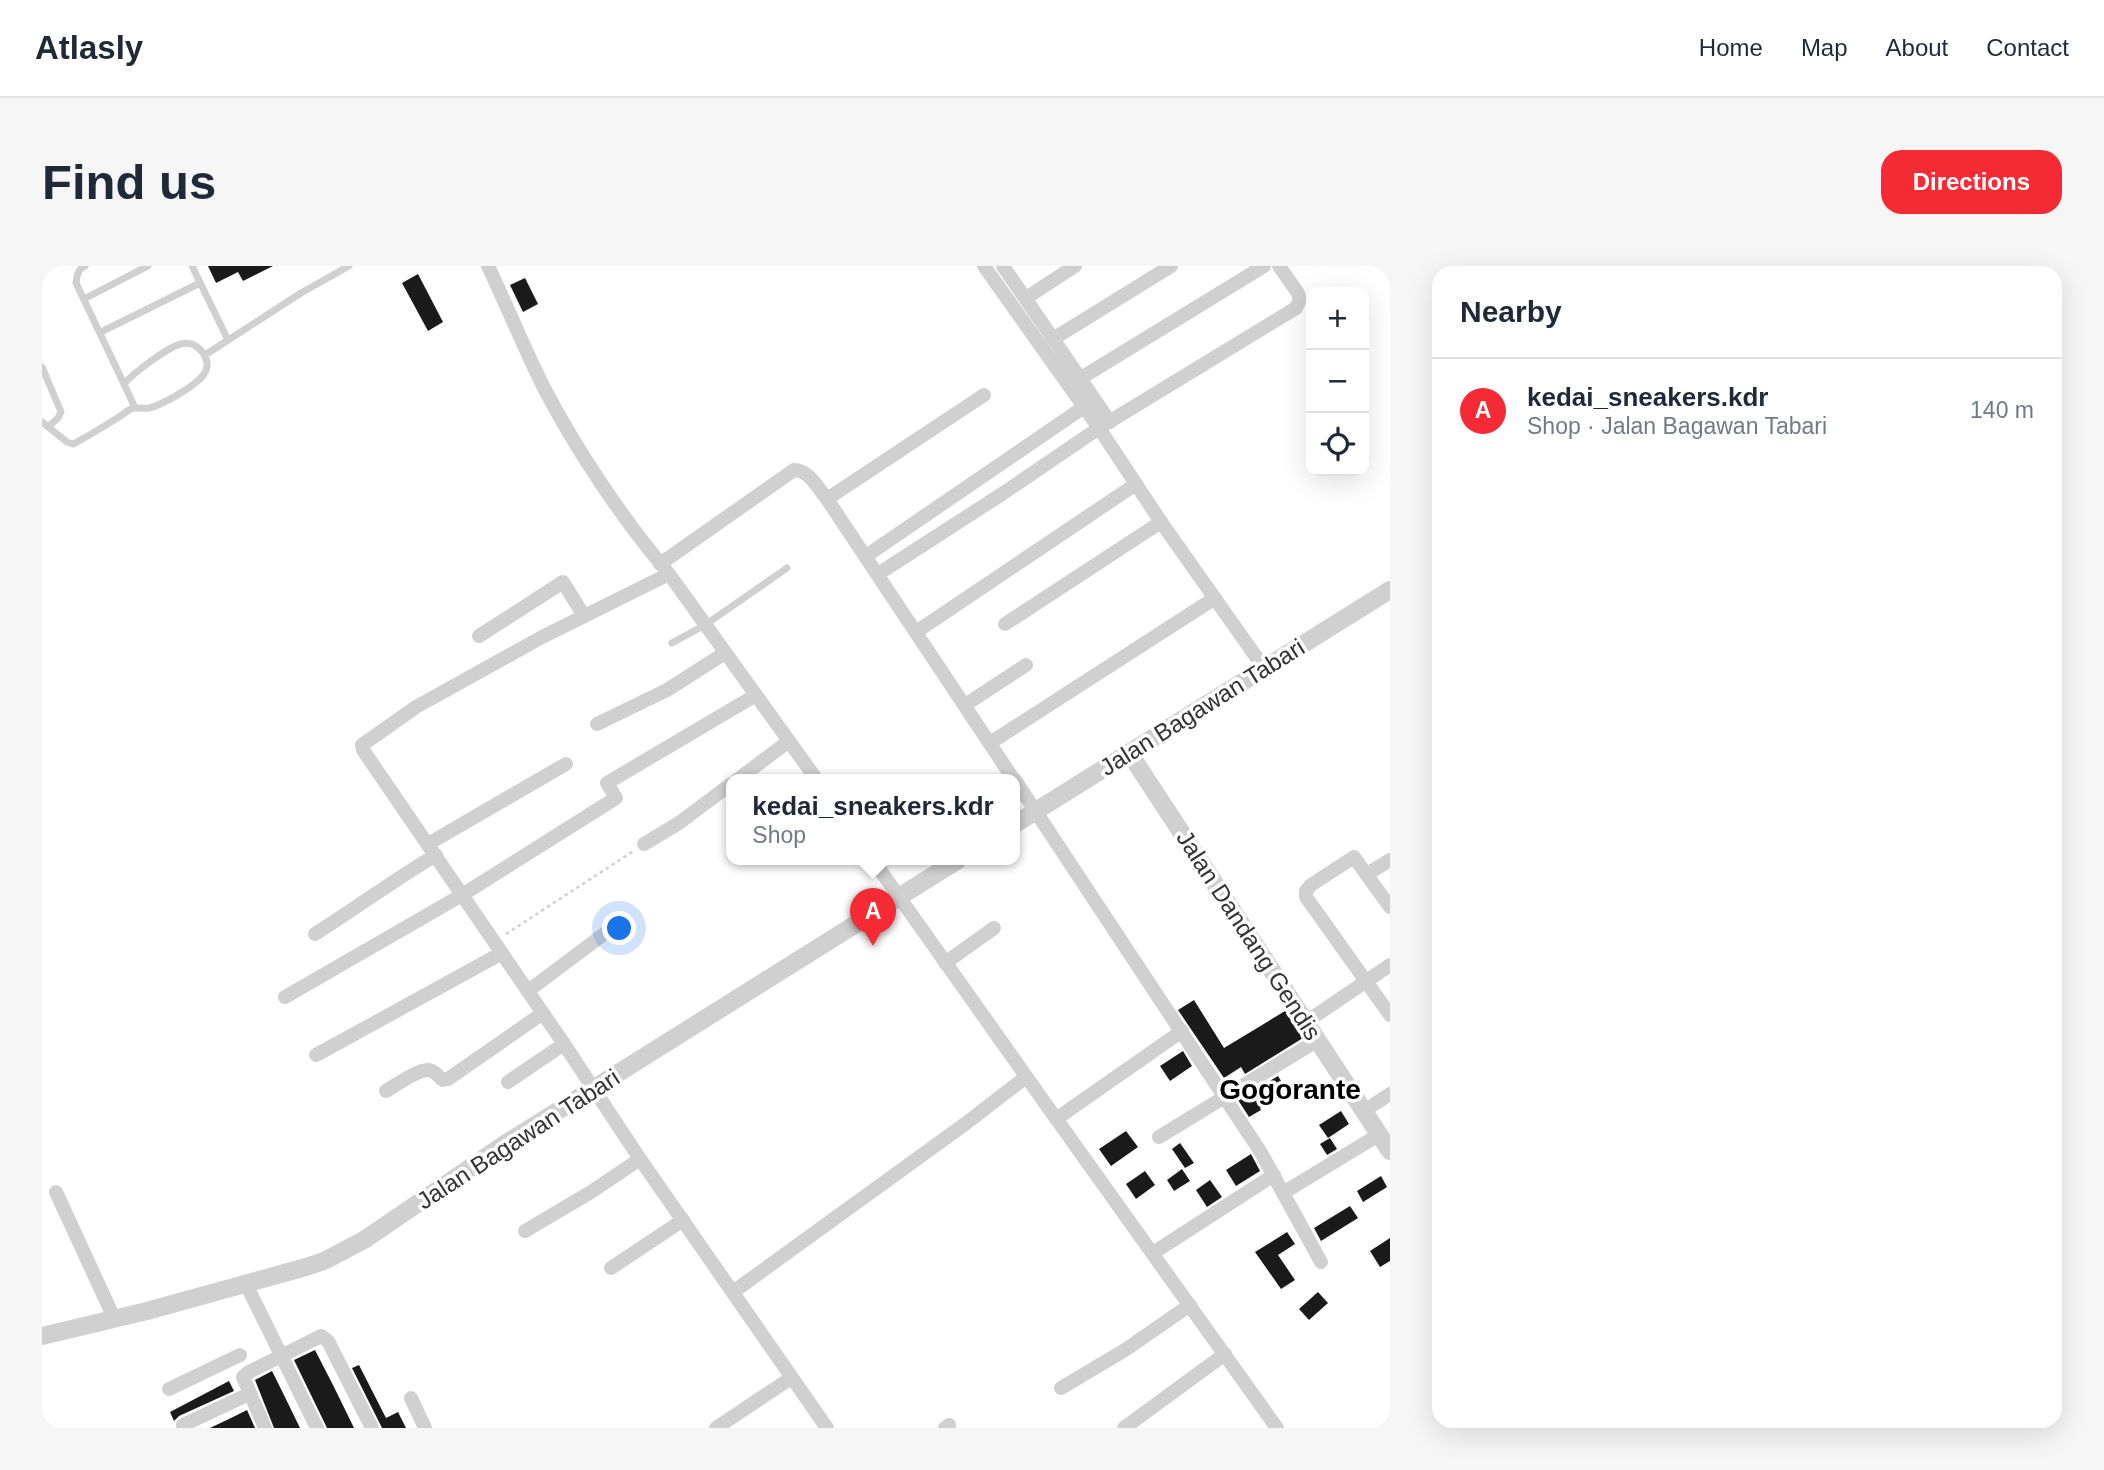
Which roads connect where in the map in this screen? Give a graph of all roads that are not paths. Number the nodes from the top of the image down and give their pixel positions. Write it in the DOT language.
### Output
graph roads {
  1 [pos="85,266"];
  2 [pos="148,266"];
  3 [pos="192,266"];
  4 [pos="349,266"];
  5 [pos="488,266"];
  6 [pos="984,266"];
  7 [pos="1003,266"];
  8 [pos="1075,266"];
  9 [pos="1171,266"];
  10 [pos="1264,266"];
  11 [pos="1279,266"];
  12 [pos="200,283"];
  13 [pos="1026,298"];
  14 [pos="84,299"];
  15 [pos="101,332"];
  16 [pos="1053,339"];
  17 [pos="228,340"];
  18 [pos="205,355"];
  19 [pos="42,367"];
  20 [pos="1081,378"];
  21 [pos="124,384"];
  22 [pos="984,395"];
  23 [pos="1084,407"];
  24 [pos="135,408"];
  25 [pos="45,424"];
  26 [pos="1104,425"];
  27 [pos="1136,484"];
  28 [pos="827,499"];
  29 [pos="1161,522"];
  30 [pos="866,556"];
  31 [pos="787,568"];
  32 [pos="664,569"];
  33 [pos="878,574"];
  34 [pos="1390,590"];
  35 [pos="1215,598"];
  36 [pos="584,616"];
  37 [pos="1005,624"];
  38 [pos="705,625"];
  39 [pos="916,632"];
  40 [pos="479,636"];
  41 [pos="673,643"];
  42 [pos="725,653"];
  43 [pos="1026,665"];
  44 [pos="1264,668"];
  45 [pos="756,695"];
  46 [pos="965,705"];
  47 [pos="597,724"];
  48 [pos="789,741"];
  49 [pos="990,743"];
  50 [pos="1130,754"];
  51 [pos="566,764"];
  52 [pos="745,774"];
  53 [pos="813,774"];
  54 [pos="1011,774"];
  55 [pos="1020,788"];
  56 [pos="726,789"];
  57 [pos="1035,811"];
  58 [pos="1020,821"];
  59 [pos="644,844"];
  60 [pos="432,850"];
  61 [pos="1390,860"];
  62 [pos="877,865"];
  63 [pos="950,865"];
  64 [pos="1367,874"];
  65 [pos="462,895"];
  66 [pos="900,898"];
  67 [pos="1390,908"];
  68 [pos="616,925"];
  69 [pos="994,928"];
  70 [pos="315,934"];
  71 [pos="498,948"];
  72 [pos="945,963"];
  73 [pos="1390,965"];
  74 [pos="1367,981"];
  75 [pos="528,991"];
  76 [pos="285,998"];
  77 [pos="543,1013"];
  78 [pos="1390,1015"];
  79 [pos="1306,1022"];
  80 [pos="1182,1031"];
  81 [pos="1318,1040"];
  82 [pos="564,1044"];
  83 [pos="316,1055"];
  84 [pos="1026,1077"];
  85 [pos="508,1082"];
  86 [pos="593,1088"];
  87 [pos="386,1091"];
  88 [pos="1390,1094"];
  89 [pos="1225,1096"];
  90 [pos="1364,1111"];
  91 [pos="1056,1119"];
  92 [pos="1380,1135"];
  93 [pos="1159,1137"];
  94 [pos="1390,1151"];
  95 [pos="640,1159"];
  96 [pos="1274,1175"];
  97 [pos="56,1192"];
  98 [pos="1283,1193"];
  99 [pos="683,1220"];
  100 [pos="525,1231"];
  101 [pos="1153,1253"];
  102 [pos="1321,1262"];
  103 [pos="611,1268"];
  104 [pos="246,1284"];
  105 [pos="733,1292"];
  106 [pos="1190,1305"];
  107 [pos="114,1318"];
  108 [pos="42,1336"];
  109 [pos="1225,1354"];
  110 [pos="281,1356"];
  111 [pos="249,1372"];
  112 [pos="791,1378"];
  113 [pos="1061,1388"];
  114 [pos="169,1389"];
  115 [pos="249,1394"];
  116 [pos="411,1398"];
  117 [pos="183,1425"];
  118 [pos="265,1428"];
  119 [pos="317,1428"];
  120 [pos="372,1428"];
  121 [pos="425,1428"];
  122 [pos="716,1428"];
  123 [pos="827,1428"];
  124 [pos="1124,1428"];
  125 [pos="1278,1428"];
  1 -- 14 [label="lane"];
  2 -- 14 [label="lane"];
  3 -- 12 [label="lane"];
  4 -- 17 [label="lane"];
  5 -- 32 [label="street"];
  6 -- 23 [label="street"];
  7 -- 13 [label="street"];
  8 -- 13 [label="street"];
  9 -- 16 [label="street"];
  10 -- 20 [label="street"];
  11 -- 26 [label="street"];
  12 -- 15 [label="lane"];
  12 -- 17 [label="lane"];
  13 -- 16 [label="street"];
  14 -- 15 [label="lane"];
  15 -- 21 [label="lane"];
  16 -- 20 [label="street"];
  17 -- 18 [label="lane"];
  18 -- 21 [label="lane"];
  18 -- 24 [label="lane"];
  19 -- 25 [label="lane"];
  20 -- 26 [label="street"];
  21 -- 24 [label="lane"];
  22 -- 28 [label="street"];
  23 -- 26 [label="street"];
  23 -- 30 [label="street"];
  24 -- 25 [label="lane"];
  26 -- 27 [label="street"];
  26 -- 33 [label="street"];
  27 -- 29 [label="street"];
  27 -- 39 [label="street"];
  28 -- 30 [label="street"];
  28 -- 32 [label="street"];
  29 -- 35 [label="street"];
  29 -- 37 [label="street"];
  30 -- 33 [label="street"];
  31 -- 38 [label="lane"];
  32 -- 36 [label="street"];
  32 -- 38 [label="street"];
  33 -- 39 [label="street"];
  34 -- 44 [label="street, Jalan Bagawan Tabari"];
  35 -- 44 [label="street"];
  35 -- 49 [label="street"];
  36 -- 40 [label="street"];
  36 -- 60 [label="street"];
  38 -- 41 [label="lane"];
  38 -- 42 [label="street"];
  39 -- 46 [label="street"];
  42 -- 45 [label="street"];
  42 -- 47 [label="street"];
  43 -- 46 [label="street"];
  44 -- 50 [label="street, Jalan Bagawan Tabari"];
  45 -- 48 [label="street"];
  45 -- 65 [label="street"];
  46 -- 49 [label="street"];
  48 -- 52 [label="street"];
  48 -- 53 [label="street"];
  49 -- 54 [label="street"];
  50 -- 57 [label="street, Jalan Bagawan Tabari"];
  50 -- 79 [label="street, Jalan Dandang Gendis"];
  51 -- 60 [label="street"];
  55 -- 57 [label="street"];
  56 -- 59 [label="street"];
  57 -- 58 [label="street, Jalan Bagawan Tabari"];
  57 -- 80 [label="street"];
  60 -- 65 [label="street"];
  60 -- 70 [label="street"];
  61 -- 64 [label="street"];
  62 -- 66 [label="street"];
  63 -- 66 [label="street, Jalan Bagawan Tabari"];
  64 -- 67 [label="street"];
  64 -- 74 [label="street"];
  65 -- 71 [label="street"];
  65 -- 76 [label="street"];
  66 -- 72 [label="street"];
  66 -- 86 [label="street, Jalan Bagawan Tabari"];
  68 -- 75 [label="street"];
  69 -- 72 [label="street"];
  71 -- 75 [label="street"];
  71 -- 83 [label="street"];
  72 -- 84 [label="street"];
  73 -- 74 [label="street"];
  74 -- 78 [label="street"];
  74 -- 79 [label="street"];
  75 -- 77 [label="street"];
  77 -- 82 [label="street"];
  77 -- 87 [label="street"];
  79 -- 81 [label="street, Jalan Dandang Gendis"];
  80 -- 89 [label="street"];
  80 -- 91 [label="street"];
  81 -- 89 [label="street"];
  81 -- 90 [label="street, Jalan Dandang Gendis"];
  82 -- 85 [label="street"];
  82 -- 86 [label="street"];
  84 -- 91 [label="street"];
  84 -- 105 [label="street"];
  86 -- 95 [label="street"];
  86 -- 104 [label="street, Jalan Bagawan Tabari"];
  88 -- 90 [label="street"];
  89 -- 93 [label="street"];
  89 -- 96 [label="street"];
  90 -- 92 [label="street, Jalan Dandang Gendis"];
  91 -- 101 [label="street"];
  92 -- 94 [label="street, Jalan Dandang Gendis"];
  92 -- 98 [label="street"];
  95 -- 99 [label="street"];
  95 -- 100 [label="street"];
  96 -- 98 [label="street"];
  96 -- 101 [label="street"];
  97 -- 107 [label="street"];
  98 -- 102 [label="street"];
  99 -- 103 [label="street"];
  99 -- 105 [label="street"];
  101 -- 106 [label="street"];
  104 -- 107 [label="street, Jalan Bagawan Tabari"];
  104 -- 110 [label="street"];
  105 -- 112 [label="street"];
  106 -- 109 [label="street"];
  106 -- 113 [label="street"];
  107 -- 108 [label="street, Jalan Bagawan Tabari"];
  109 -- 124 [label="street"];
  109 -- 125 [label="street"];
  110 -- 111 [label="street"];
  110 -- 119 [label="street"];
  110 -- 120 [label="street"];
  111 -- 114 [label="street"];
  111 -- 115 [label="street"];
  112 -- 122 [label="street"];
  112 -- 123 [label="street"];
  115 -- 117 [label="street"];
  115 -- 118 [label="street"];
  116 -- 121 [label="street"];
}
